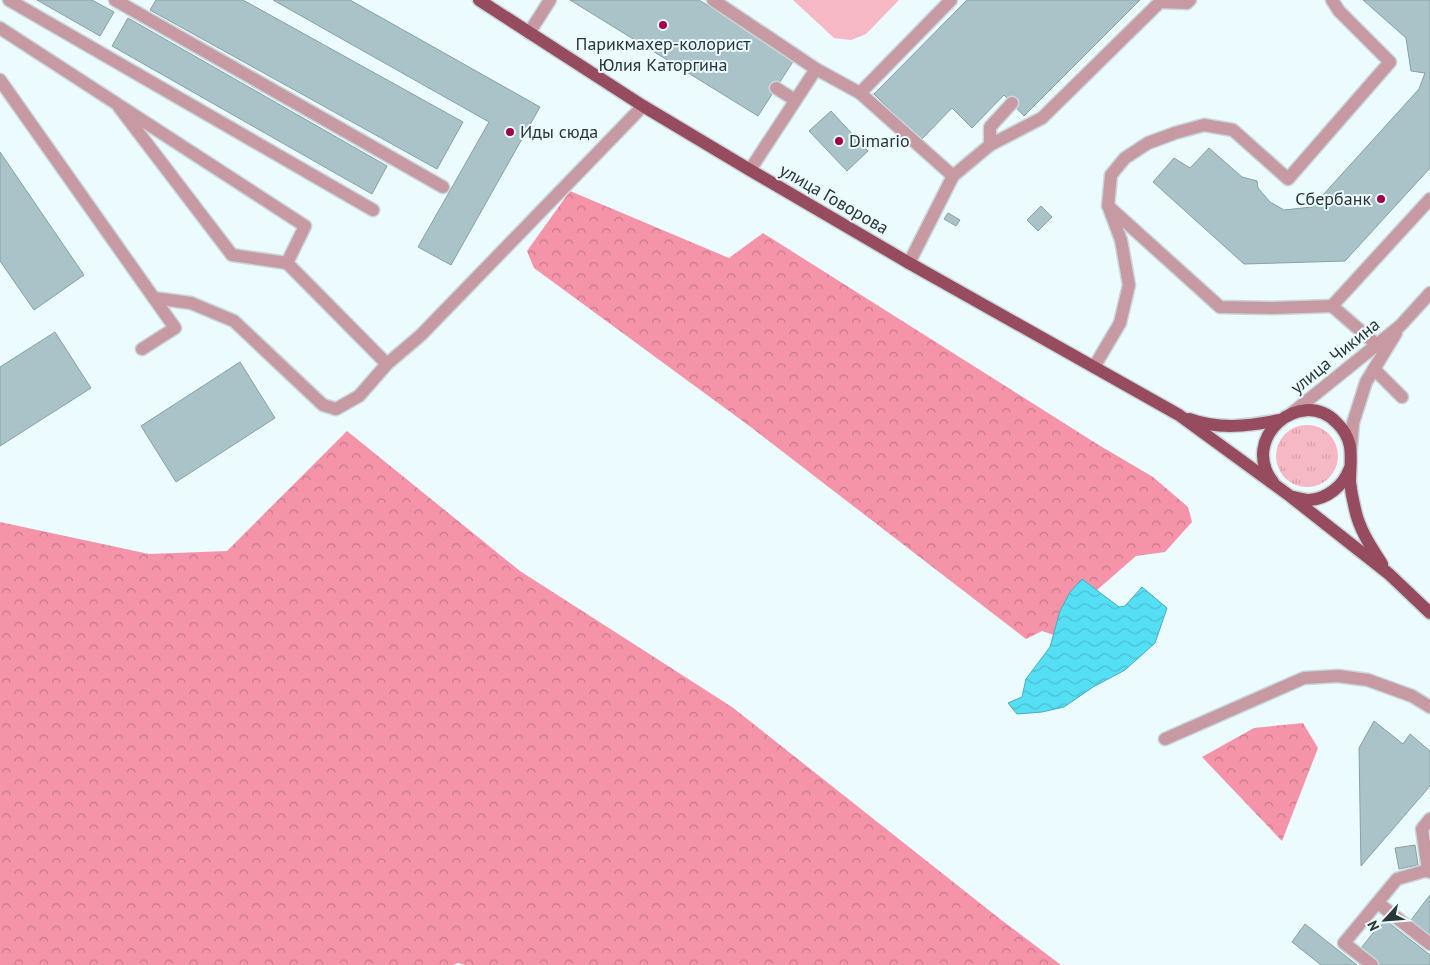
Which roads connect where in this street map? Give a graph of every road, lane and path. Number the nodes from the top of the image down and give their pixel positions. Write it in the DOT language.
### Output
graph roads {
  1 [pos="9,0"];
  2 [pos="115,0"];
  3 [pos="478,0"];
  4 [pos="550,0"];
  5 [pos="713,0"];
  6 [pos="951,0"];
  7 [pos="1332,0"];
  8 [pos="1187,1"];
  9 [pos="0,28"];
  10 [pos="529,33"];
  11 [pos="816,69"];
  12 [pos="0,80"];
  13 [pos="776,88"];
  14 [pos="860,93"];
  15 [pos="796,100"];
  16 [pos="1012,103"];
  17 [pos="643,106"];
  18 [pos="120,107"];
  19 [pos="990,145"];
  20 [pos="750,170"];
  21 [pos="953,176"];
  22 [pos="443,186"];
  23 [pos="1430,199"];
  24 [pos="1108,206"];
  25 [pos="373,210"];
  26 [pos="287,263"];
  27 [pos="909,263"];
  28 [pos="1430,294"];
  29 [pos="154,298"];
  30 [pos="1332,306"];
  31 [pos="1400,326"];
  32 [pos="1377,345"];
  33 [pos="142,348"];
  34 [pos="387,364"];
  35 [pos="1094,367"];
  36 [pos="1374,369"];
  37 [pos="1402,397"];
  38 [pos="1292,413"];
  39 [pos="1179,415"];
  40 [pos="1280,420"];
  41 [pos="1352,448"];
  42 [pos="1352,462"];
  43 [pos="1276,486"];
  44 [pos="1290,496"];
  45 [pos="1389,574"];
  46 [pos="1430,613"];
  47 [pos="1430,707"];
  48 [pos="1165,739"];
  49 [pos="1430,819"];
  50 [pos="1429,871"];
  51 [pos="1378,903"];
  52 [pos="1430,944"];
  53 [pos="1372,965"];
  1 -- 25 [label="street"];
  2 -- 22 [label="street"];
  3 -- 10 [label="main road, улица Говорова"];
  4 -- 10 [label="street"];
  5 -- 11 [label="street"];
  6 -- 14 [label="street"];
  7 -- 24 [label="street"];
  8 -- 19 [label="street"];
  9 -- 18 [label="street"];
  10 -- 17 [label="main road, улица Говорова"];
  11 -- 14 [label="street"];
  11 -- 15 [label="street"];
  12 -- 29 [label="street"];
  13 -- 15 [label="street"];
  14 -- 21 [label="street"];
  15 -- 20 [label="street"];
  16 -- 19 [label="street"];
  17 -- 20 [label="main road, улица Говорова"];
  17 -- 34 [label="street"];
  18 -- 26 [label="street"];
  18 -- 26 [label="street"];
  19 -- 21 [label="street"];
  20 -- 27 [label="main road, улица Говорова"];
  21 -- 27 [label="street"];
  23 -- 30 [label="street"];
  24 -- 30 [label="street"];
  24 -- 35 [label="street"];
  26 -- 34 [label="street"];
  27 -- 35 [label="main road, улица Говорова"];
  28 -- 31 [label="street, улица Чикина"];
  29 -- 33 [label="street"];
  29 -- 34 [label="street"];
  30 -- 32 [label="street"];
  31 -- 32 [label="street, улица Чикина"];
  31 -- 36 [label="street, улица Чикина"];
  32 -- 38 [label="street, улица Чикина"];
  35 -- 39 [label="main road, улица Говорова"];
  36 -- 37 [label="street"];
  36 -- 41 [label="street, улица Чикина"];
  38 -- 40 [label="main road, улица Говорова"];
  38 -- 41 [label="main road, улица Говорова"];
  39 -- 40 [label="main road, улица Говорова"];
  39 -- 43 [label="main road, улица Говорова"];
  40 -- 43 [label="main road, улица Говорова"];
  41 -- 42 [label="main road, улица Говорова"];
  42 -- 44 [label="main road, улица Говорова"];
  42 -- 45 [label="main road, улица Говорова"];
  43 -- 44 [label="main road, улица Говорова"];
  44 -- 45 [label="main road, улица Говорова"];
  45 -- 46 [label="main road, улица Говорова"];
  47 -- 48 [label="street"];
  49 -- 50 [label="street"];
  50 -- 51 [label="street"];
  51 -- 52 [label="street"];
  51 -- 53 [label="street"];
}
